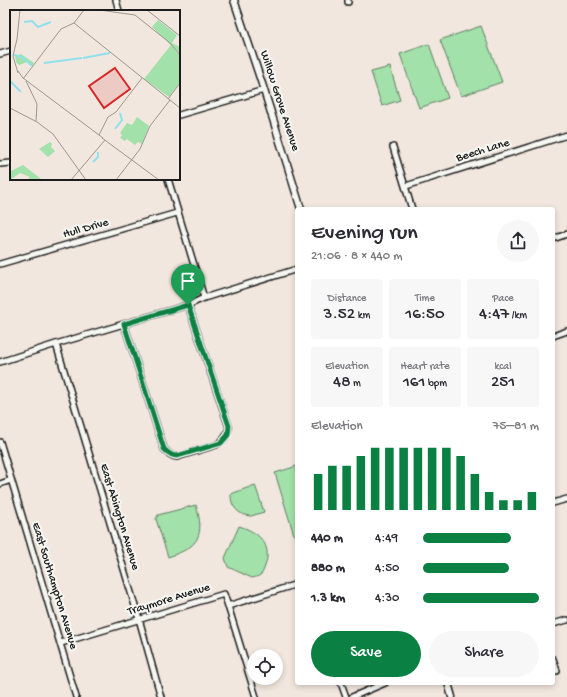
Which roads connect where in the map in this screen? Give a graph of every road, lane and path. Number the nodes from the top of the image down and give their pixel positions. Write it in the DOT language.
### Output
graph roads {
  1 [pos="116,0"];
  2 [pos="234,0"];
  3 [pos="119,10"];
  4 [pos="10,51"];
  5 [pos="0,54"];
  6 [pos="264,90"];
  7 [pos="180,116"];
  8 [pos="567,135"];
  9 [pos="393,147"];
  10 [pos="10,163"];
  11 [pos="0,164"];
  12 [pos="168,180"];
  13 [pos="406,186"];
  14 [pos="301,207"];
  15 [pos="411,207"];
  16 [pos="177,213"];
  17 [pos="567,234"];
  18 [pos="555,238"];
  19 [pos="0,264"];
  20 [pos="295,270"];
  21 [pos="204,298"];
  22 [pos="188,305"];
  23 [pos="124,324"];
  24 [pos="567,331"];
  25 [pos="555,335"];
  26 [pos="56,344"];
  27 [pos="0,362"];
  28 [pos="0,442"];
  29 [pos="11,480"];
  30 [pos="0,484"];
  31 [pos="567,499"];
  32 [pos="555,502"];
  33 [pos="295,585"];
  34 [pos="228,606"];
  35 [pos="139,619"];
  36 [pos="567,620"];
  37 [pos="555,623"];
  38 [pos="61,643"];
  39 [pos="555,667"];
  40 [pos="556,671"];
  41 [pos="342,685"];
  42 [pos="380,685"];
  43 [pos="449,685"];
  44 [pos="76,697"];
  45 [pos="161,697"];
  46 [pos="256,697"];
  47 [pos="346,697"];
  48 [pos="352,697"];
  49 [pos="452,697"];
  1 -- 3 [label="street"];
  2 -- 6 [label="street, Willow Grove Avenue"];
  4 -- 5 [label="street"];
  6 -- 7 [label="street"];
  6 -- 14 [label="street, Willow Grove Avenue"];
  8 -- 13 [label="street, Beech Lane"];
  9 -- 13 [label="street"];
  10 -- 11 [label="street"];
  12 -- 16 [label="street"];
  13 -- 15 [label="street"];
  16 -- 19 [label="street, Hull Drive"];
  16 -- 21 [label="street"];
  17 -- 18 [label="street"];
  20 -- 21 [label="street"];
  21 -- 22 [label="street"];
  22 -- 23 [label="street"];
  22 -- 23 [label="street"];
  23 -- 26 [label="street"];
  24 -- 25 [label="street"];
  26 -- 27 [label="street"];
  26 -- 35 [label="street, East Abington Avenue"];
  28 -- 29 [label="street, East Southampton Avenue"];
  29 -- 30 [label="street"];
  29 -- 38 [label="street, East Southampton Avenue"];
  31 -- 32 [label="street"];
  33 -- 34 [label="street"];
  34 -- 35 [label="street, Traymore Avenue"];
  34 -- 46 [label="street"];
  35 -- 38 [label="street, Traymore Avenue"];
  35 -- 45 [label="street, East Abington Avenue"];
  36 -- 37 [label="street"];
  38 -- 44 [label="street, East Southampton Avenue"];
  39 -- 40 [label="street"];
  41 -- 47 [label="street"];
  42 -- 48 [label="street"];
  43 -- 49 [label="street"];
}
